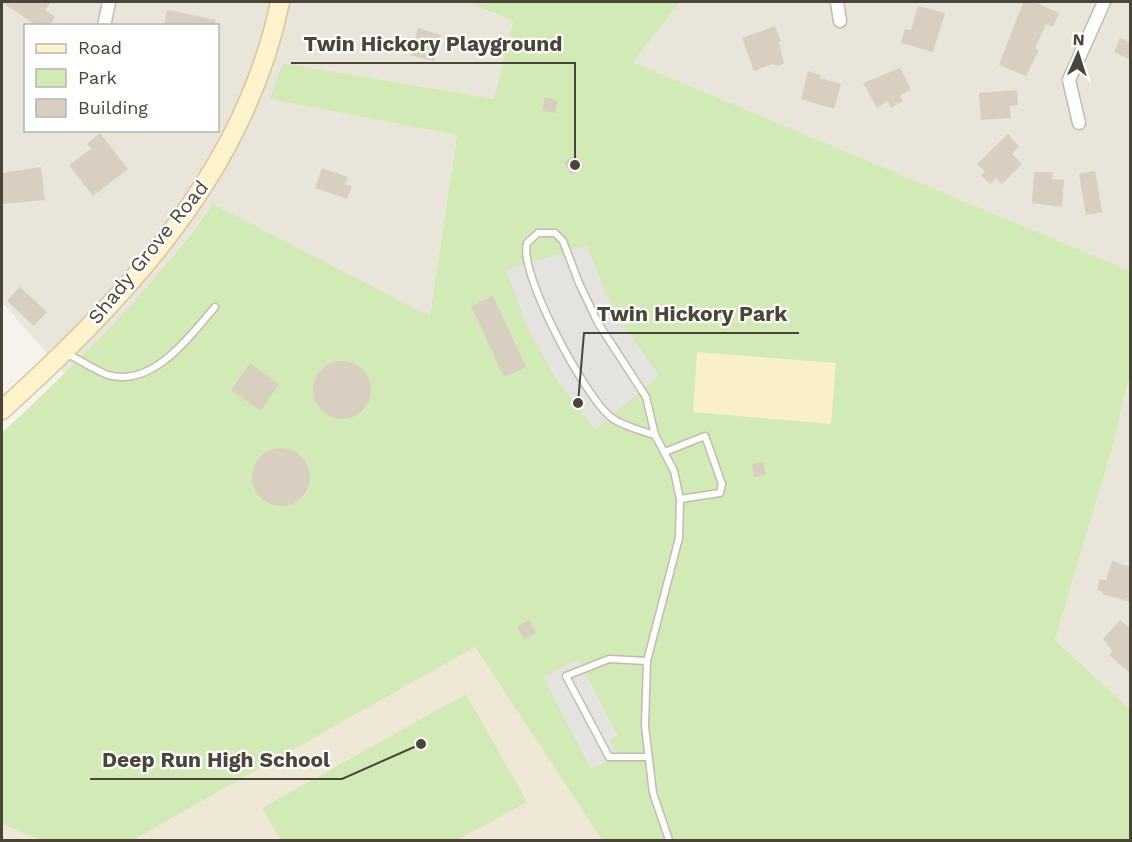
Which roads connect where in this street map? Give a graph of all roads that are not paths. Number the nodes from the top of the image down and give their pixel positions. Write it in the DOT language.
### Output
graph roads {
  1 [pos="109,2"];
  2 [pos="280,2"];
  3 [pos="837,2"];
  4 [pos="1104,2"];
  5 [pos="840,21"];
  6 [pos="104,24"];
  7 [pos="1079,123"];
  8 [pos="215,307"];
  9 [pos="63,352"];
  10 [pos="2,410"];
  11 [pos="655,435"];
  12 [pos="665,452"];
  13 [pos="680,500"];
  14 [pos="647,661"];
  15 [pos="648,757"];
  16 [pos="669,840"];
  1 -- 6 [label="street"];
  2 -- 9 [label="main road, Shady Grove Road"];
  3 -- 5 [label="street"];
  4 -- 7 [label="street"];
  8 -- 9 [label="lane"];
  9 -- 10 [label="main road, Shady Grove Road"];
  11 -- 11 [label="lane"];
  11 -- 12 [label="lane"];
  12 -- 13 [label="lane"];
  12 -- 13 [label="lane"];
  13 -- 14 [label="lane"];
  14 -- 15 [label="lane"];
  14 -- 15 [label="lane"];
  15 -- 16 [label="lane"];
}
